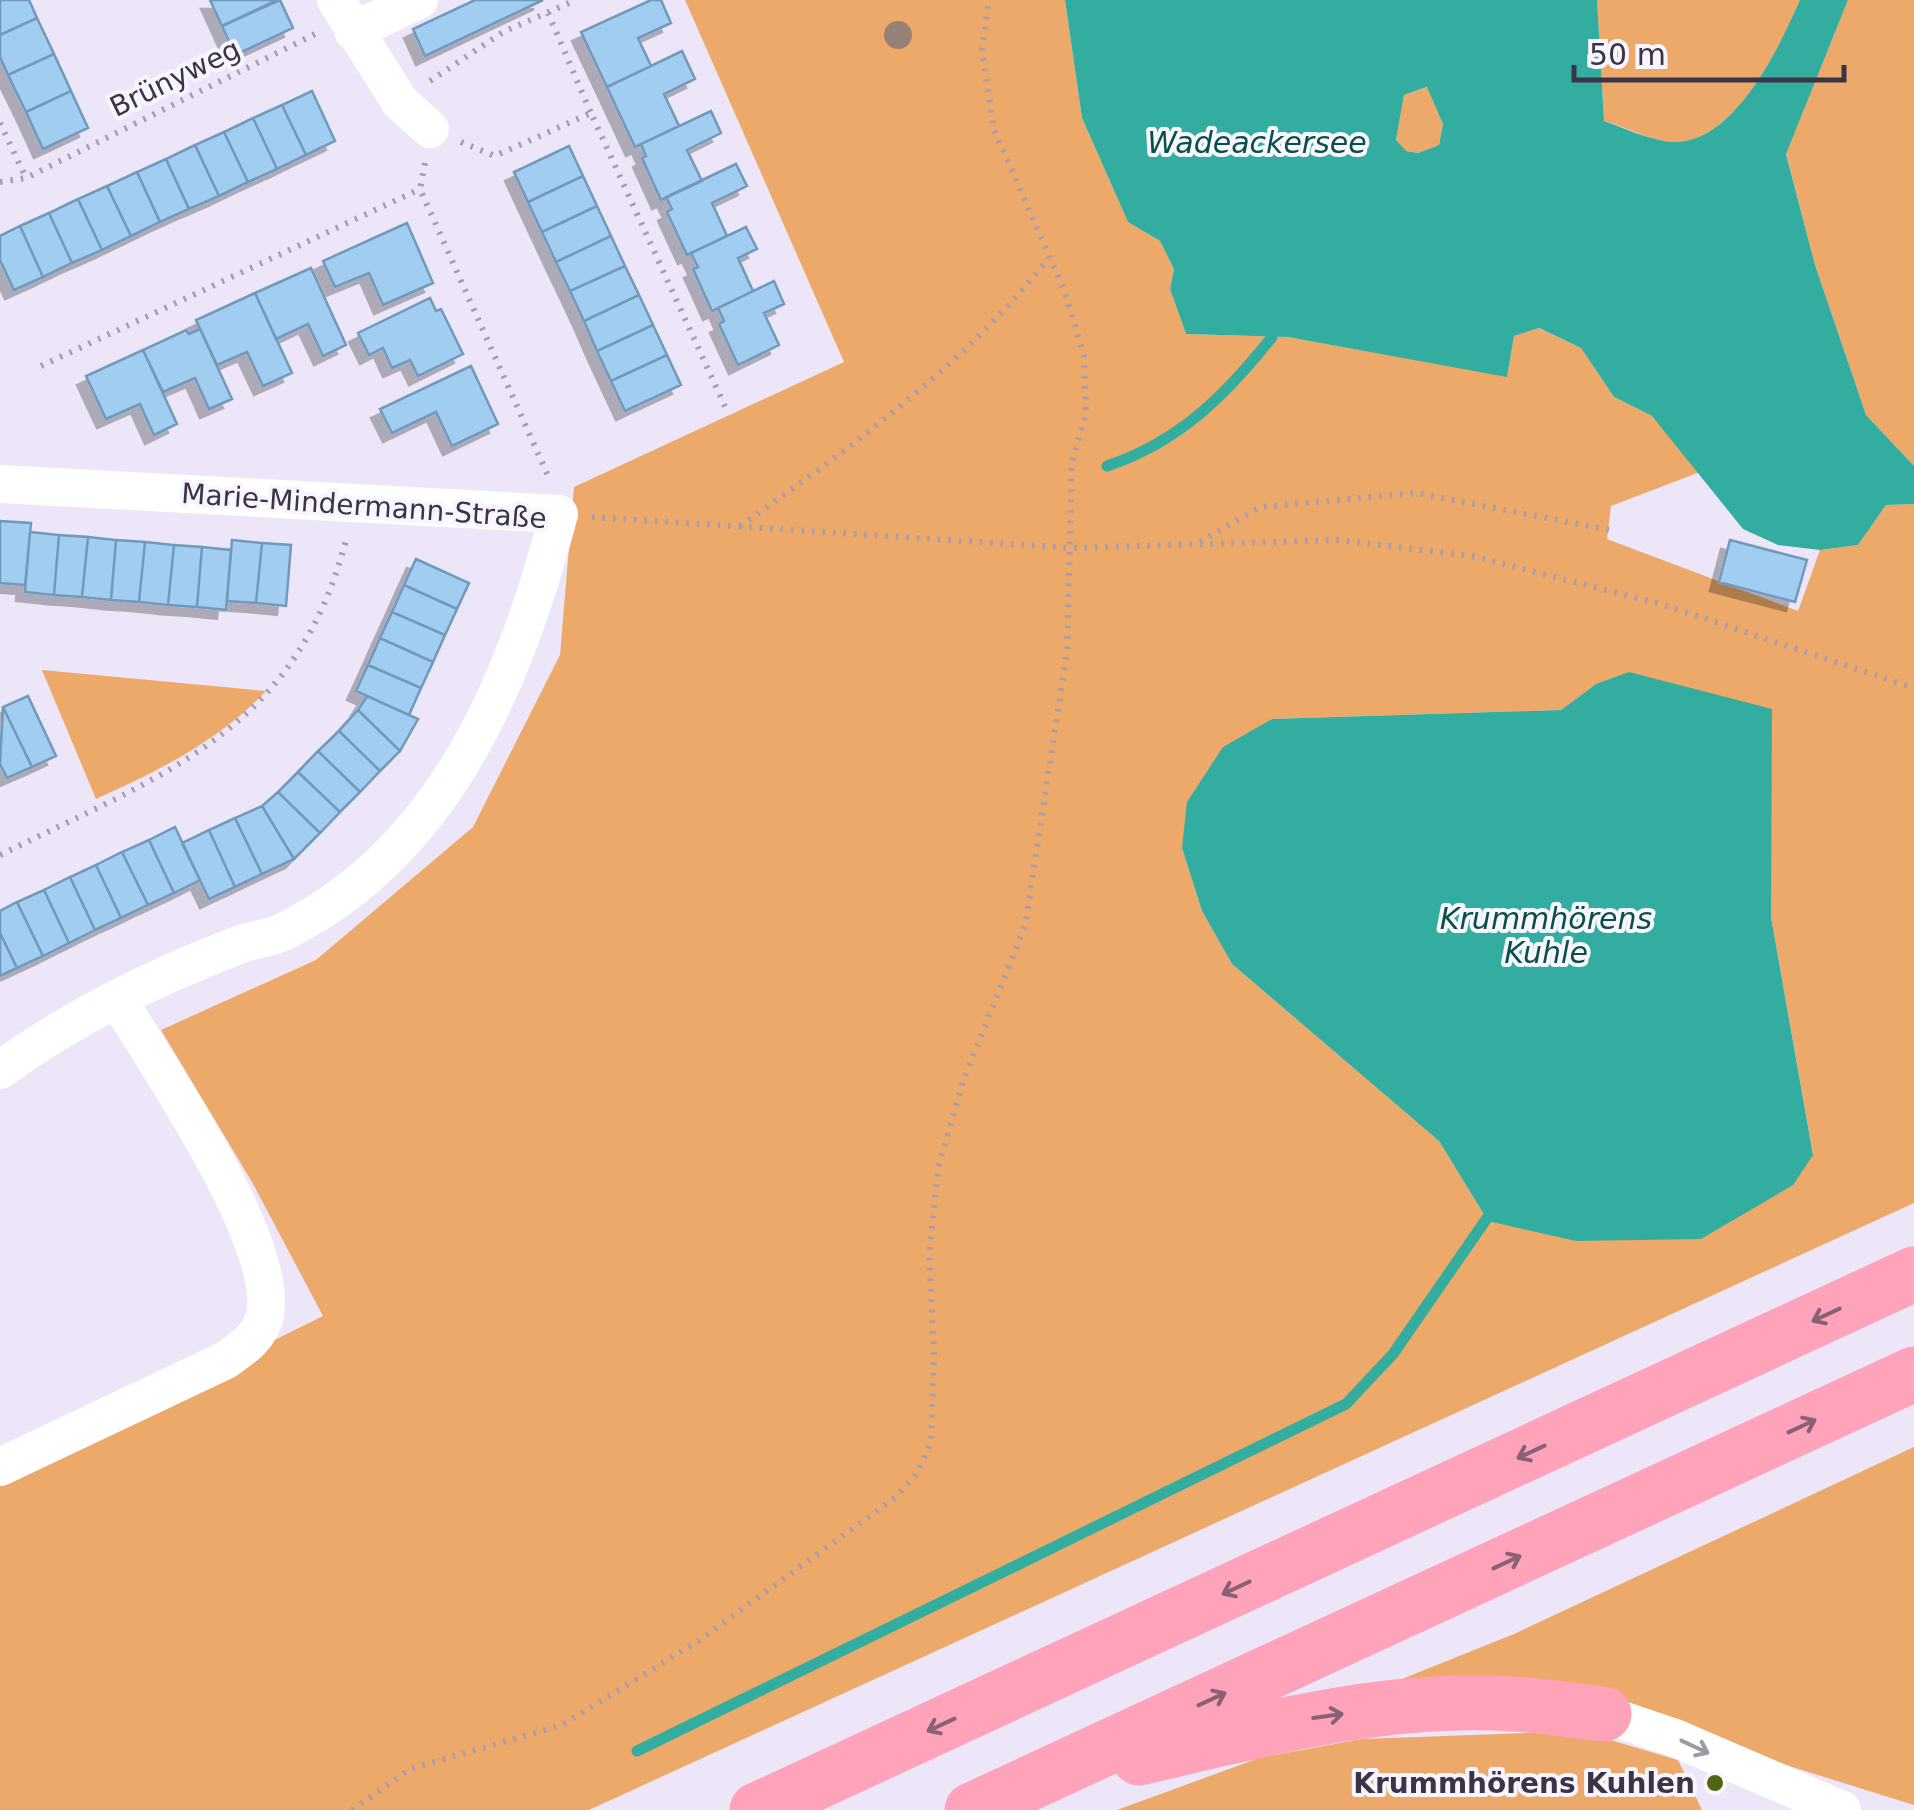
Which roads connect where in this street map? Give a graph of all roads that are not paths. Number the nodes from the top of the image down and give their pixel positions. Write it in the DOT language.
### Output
graph roads {
  1 [pos="420,0"];
  2 [pos="345,17"];
  3 [pos="430,129"];
  4 [pos="0,484"];
  5 [pos="118,1000"];
  6 [pos="0,1070"];
  7 [pos="1914,1274"];
  8 [pos="1914,1374"];
  9 [pos="0,1466"];
  10 [pos="1604,1714"];
  11 [pos="1028,1784"];
  12 [pos="757,1810"];
  13 [pos="972,1810"];
  14 [pos="1842,1810"];
  1 -- 2 [label="street"];
  2 -- 3 [label="street"];
  4 -- 5 [label="street, Marie-Mindermann-Straße"];
  5 -- 6 [label="street, Marie-Mindermann-Straße"];
  5 -- 9 [label="street"];
  7 -- 12 [label="highway, one-way"];
  11 -- 8 [label="highway, one-way"];
  11 -- 10 [label="highway, one-way"];
  10 -- 14 [label="street, one-way"];
  11 -- 13 [label="highway"];
}
